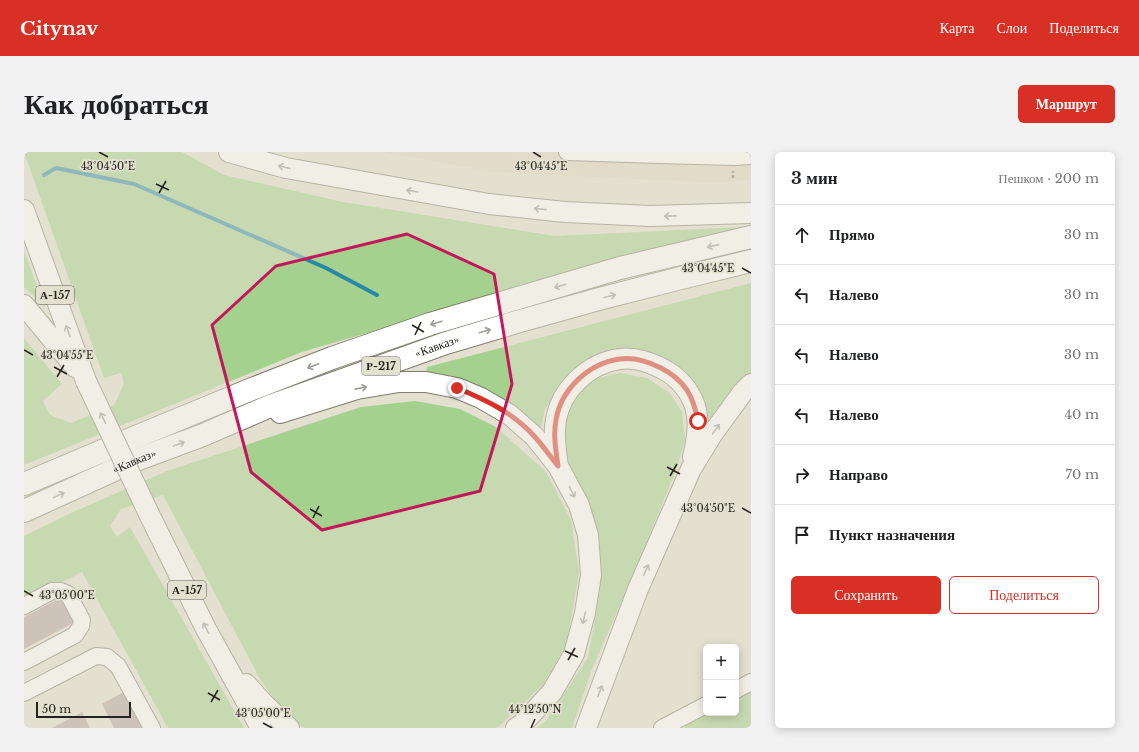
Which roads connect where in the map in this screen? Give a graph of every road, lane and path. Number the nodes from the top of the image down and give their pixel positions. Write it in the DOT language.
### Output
graph roads {
  1 [pos="229,152"];
  2 [pos="567,152"];
  3 [pos="751,156"];
  4 [pos="24,210"];
  5 [pos="751,213"];
  6 [pos="751,237"];
  7 [pos="751,261"];
  8 [pos="24,305"];
  9 [pos="86,381"];
  10 [pos="751,384"];
  11 [pos="203,435"];
  12 [pos="558,466"];
  13 [pos="691,469"];
  14 [pos="24,484"];
  15 [pos="24,511"];
  16 [pos="24,606"];
  17 [pos="24,662"];
  18 [pos="225,662"];
  19 [pos="751,682"];
  20 [pos="739,688"];
  21 [pos="24,693"];
  22 [pos="703,707"];
  23 [pos="152,728"];
  24 [pos="261,728"];
  25 [pos="289,728"];
  26 [pos="516,728"];
  27 [pos="586,728"];
  28 [pos="662,728"];
  5 -- 1 [label="main road, one-way"];
  2 -- 3 [label="lane"];
  9 -- 4 [label="main road, А-157, one-way"];
  6 -- 14 [label="highway, «Кавказ» / Р-217, one-way"];
  11 -- 7 [label="highway, «Кавказ» / Р-217, one-way"];
  8 -- 9 [label="main road"];
  18 -- 9 [label="main road, А-157, one-way, bridge"];
  13 -- 10 [label="main road, one-way"];
  11 -- 12 [label="main road, one-way"];
  15 -- 11 [label="highway, «Кавказ» / Р-217, one-way"];
  12 -- 13 [label="main road"];
  12 -- 26 [label="main road, one-way"];
  27 -- 13 [label="main road, one-way"];
  16 -- 17 [label="lane"];
  18 -- 24 [label="main road, А-157"];
  18 -- 25 [label="main road"];
  19 -- 20 [label="lane"];
  21 -- 23 [label="lane"];
  22 -- 28 [label="lane"];
}
